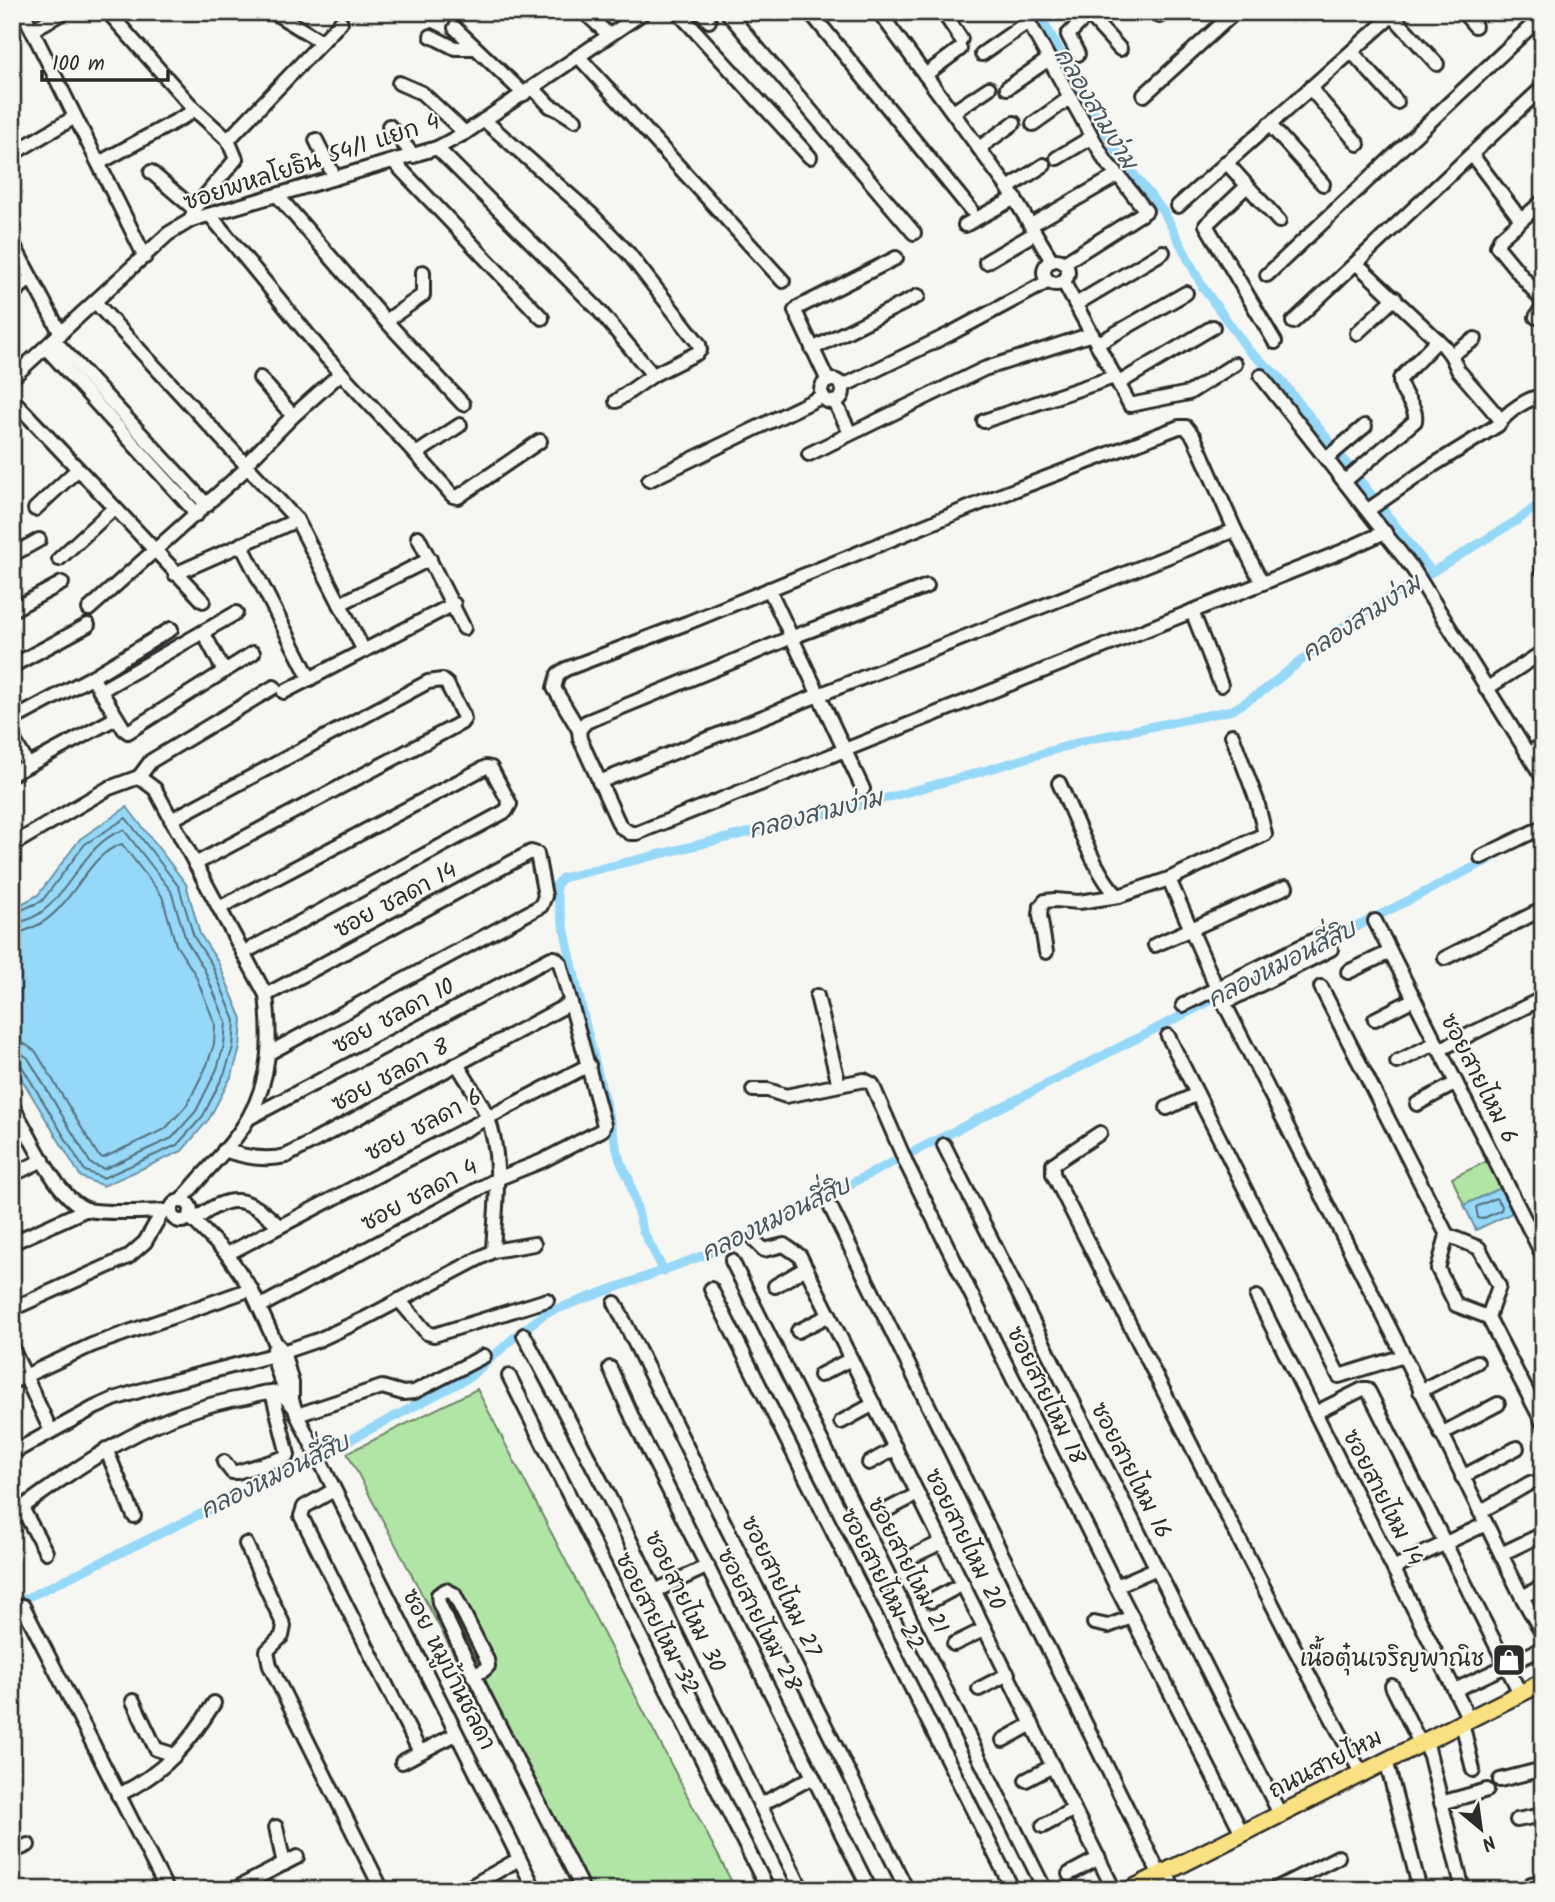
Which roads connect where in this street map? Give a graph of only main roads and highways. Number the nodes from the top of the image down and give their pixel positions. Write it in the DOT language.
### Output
graph roads {
  1 [pos="1543,1682"];
  2 [pos="1130,1890"];
  1 -- 2 [label="main road, ถนนสายไหม"];
}
